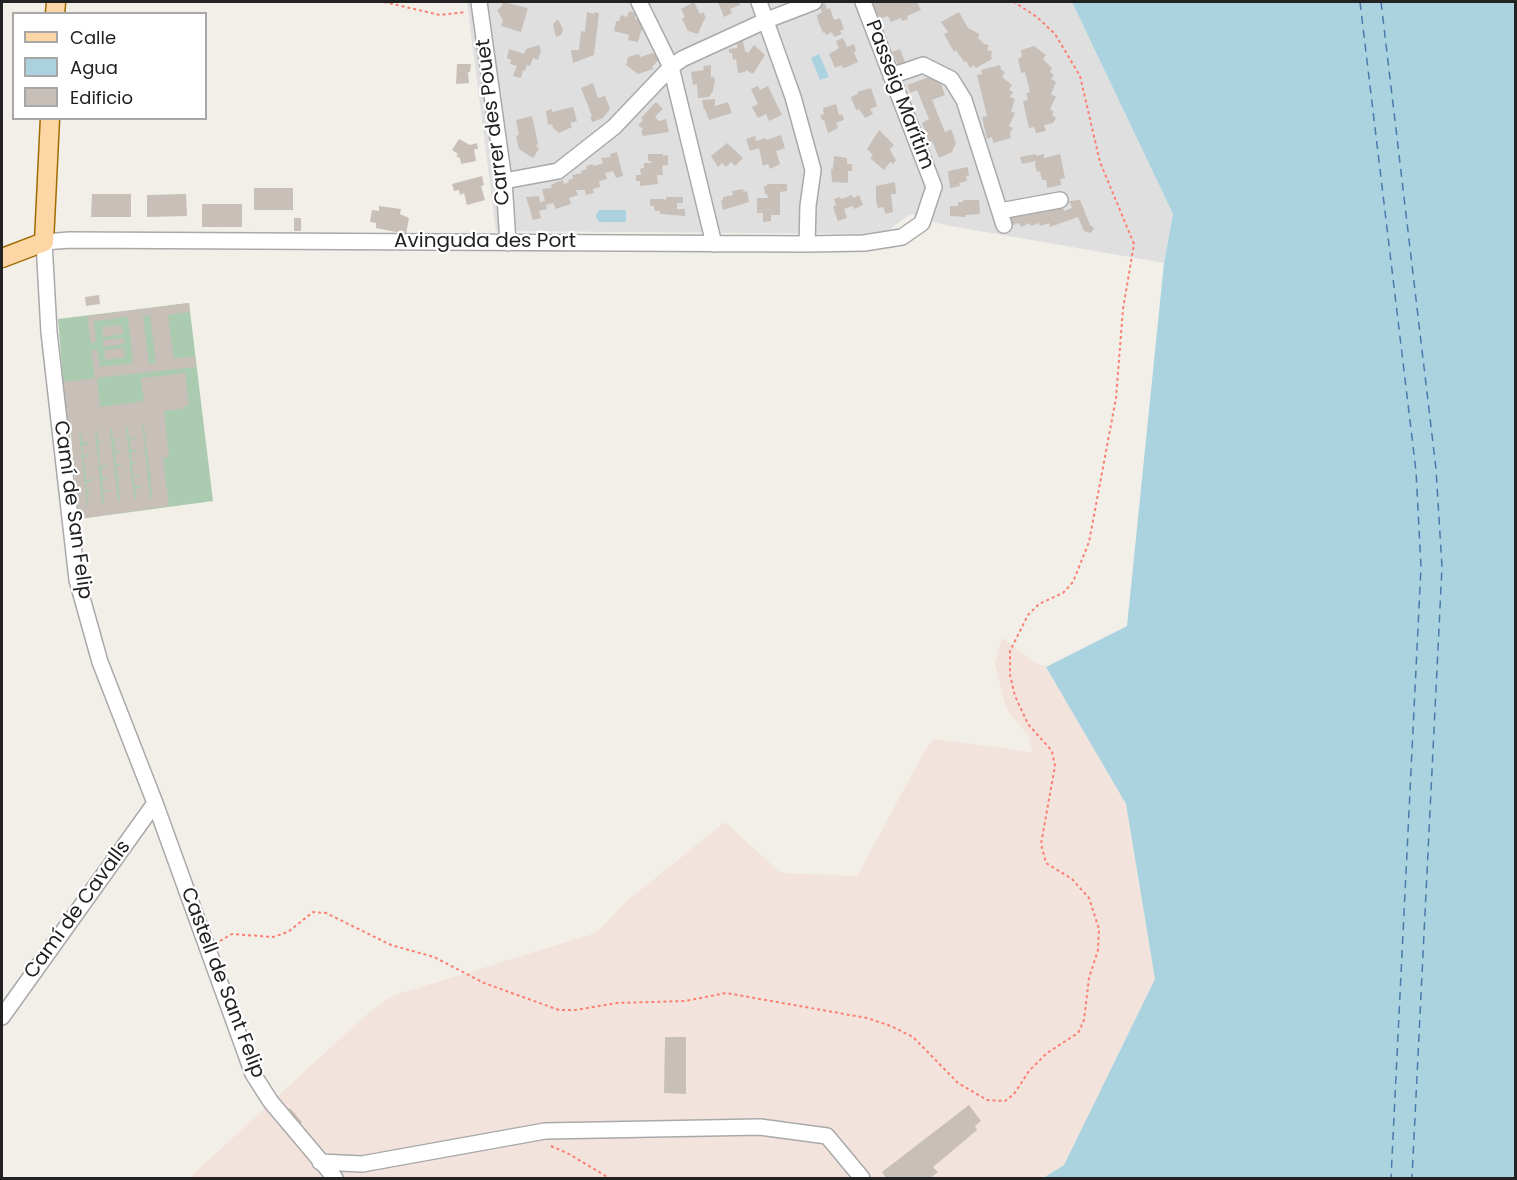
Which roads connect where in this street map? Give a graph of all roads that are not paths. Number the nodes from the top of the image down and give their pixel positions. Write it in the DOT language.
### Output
graph roads {
  1 [pos="639,2"];
  2 [pos="759,2"];
  3 [pos="814,2"];
  4 [pos="863,2"];
  5 [pos="480,6"];
  6 [pos="766,20"];
  7 [pos="671,67"];
  8 [pos="891,76"];
  9 [pos="50,120"];
  10 [pos="504,181"];
  11 [pos="1060,200"];
  12 [pos="922,223"];
  13 [pos="44,242"];
  14 [pos="507,243"];
  15 [pos="714,244"];
  16 [pos="807,244"];
  17 [pos="2,258"];
  18 [pos="155,803"];
  19 [pos="2,1017"];
  20 [pos="320,1162"];
  21 [pos="335,1179"];
  22 [pos="862,1179"];
  1 -- 7 [label="street"];
  2 -- 6 [label="street"];
  3 -- 6 [label="street"];
  4 -- 8 [label="street, Passeig Marítim"];
  5 -- 10 [label="street, Carrer des Pouet"];
  6 -- 7 [label="street"];
  6 -- 16 [label="street"];
  7 -- 10 [label="street"];
  7 -- 15 [label="street"];
  8 -- 11 [label="street"];
  8 -- 12 [label="street, Passeig Marítim"];
  9 -- 13 [label="main road"];
  10 -- 14 [label="street, Carrer des Pouet"];
  12 -- 16 [label="street, Avinguda des Port"];
  13 -- 14 [label="street, Avinguda des Port"];
  13 -- 17 [label="main road"];
  13 -- 18 [label="street, Camí de San Felip"];
  14 -- 15 [label="street, Avinguda des Port"];
  15 -- 16 [label="street, Avinguda des Port"];
  18 -- 19 [label="street, Camí de Cavalls"];
  18 -- 20 [label="street, Castell de Sant Felip"];
  20 -- 21 [label="street, Castell de Sant Felip"];
  20 -- 22 [label="street"];
}
